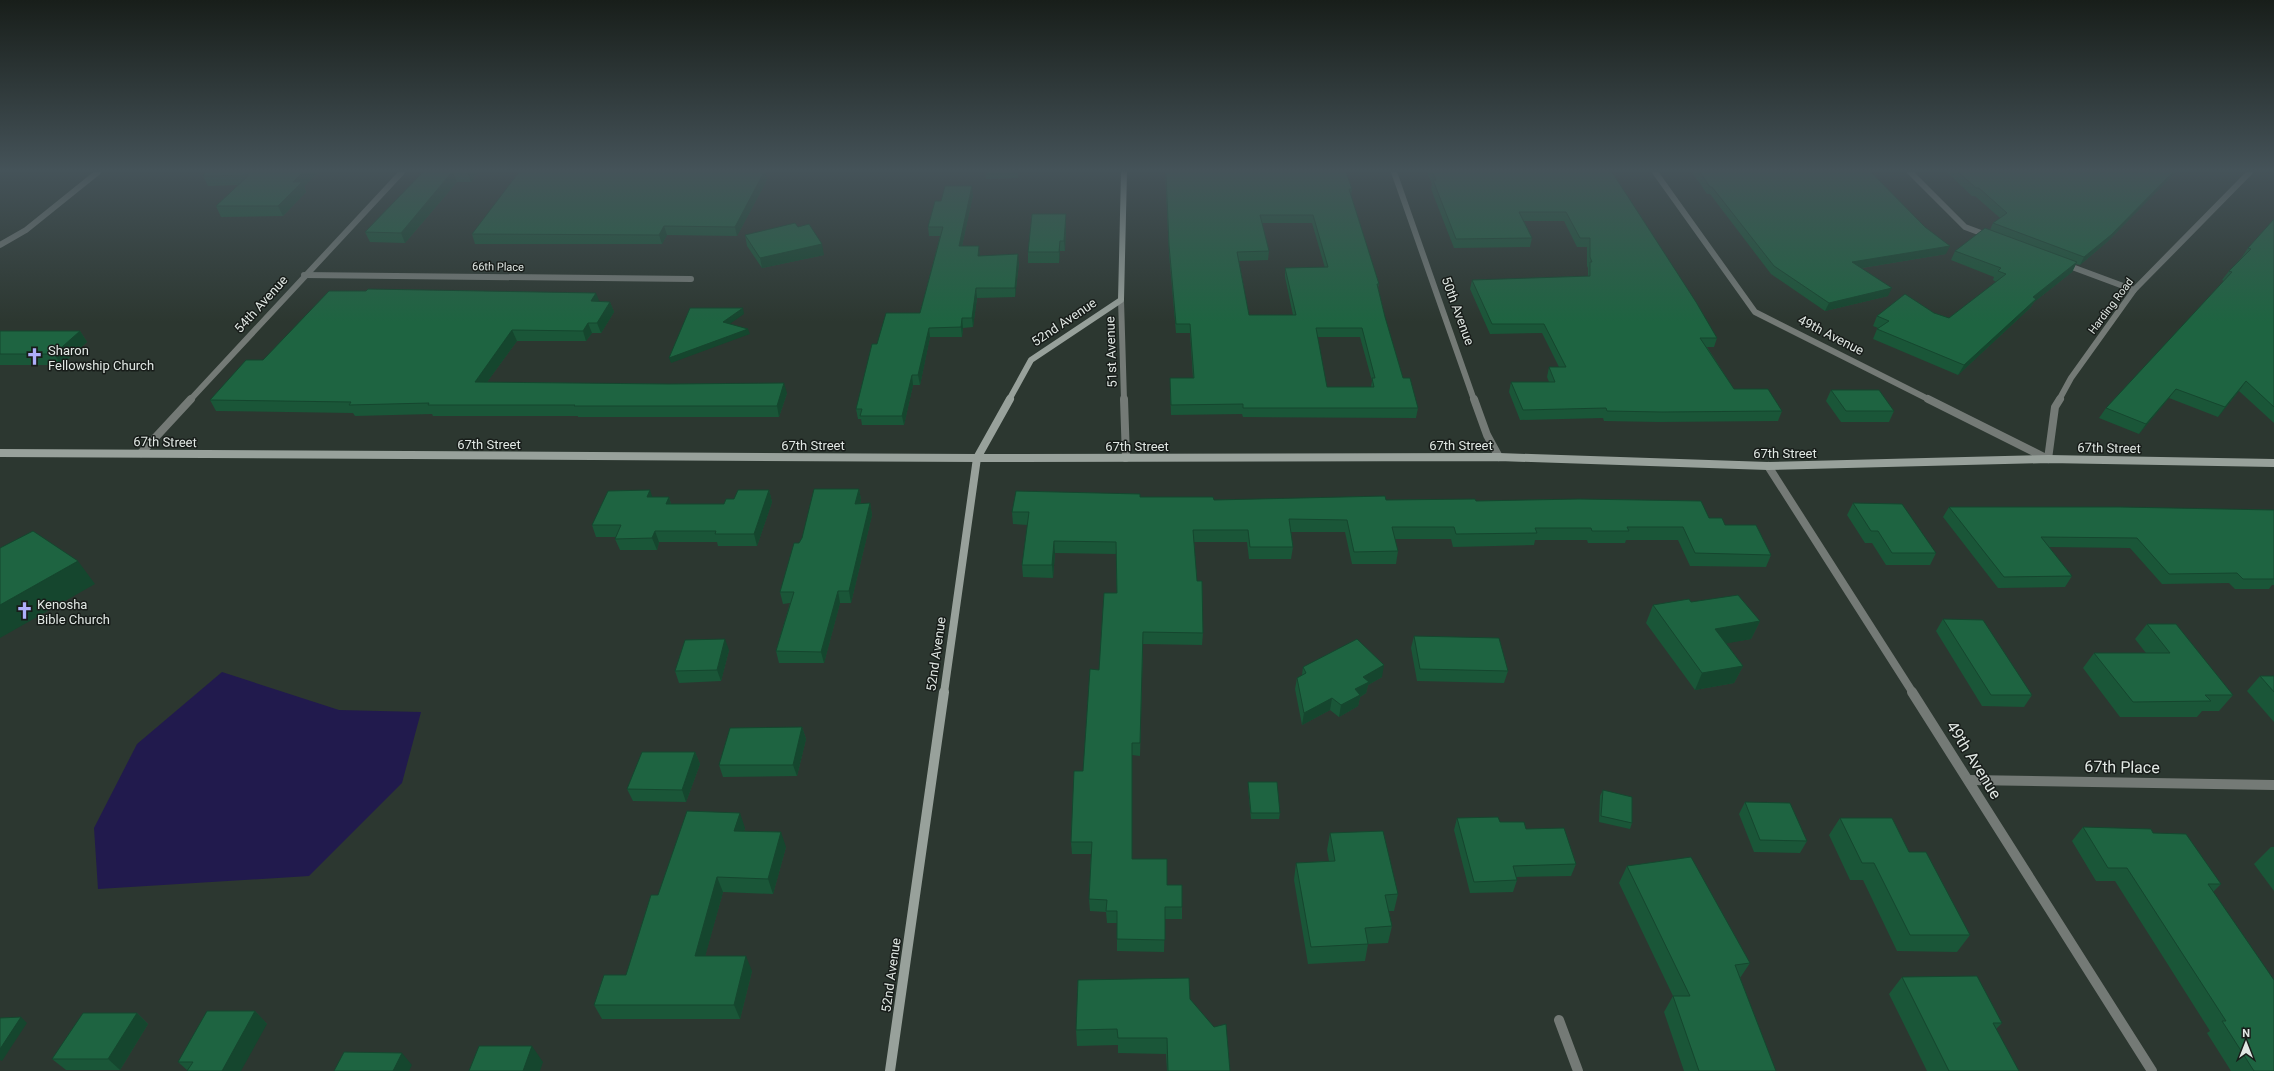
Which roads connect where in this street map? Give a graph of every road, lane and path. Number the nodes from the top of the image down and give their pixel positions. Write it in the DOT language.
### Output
graph roads {
  1 [pos="36,222"];
  2 [pos="354,222"];
  3 [pos="1123,222"];
  4 [pos="1412,222"];
  5 [pos="1691,222"];
  6 [pos="1960,222"];
  7 [pos="2200,222"];
  8 [pos="1994,238"];
  9 [pos="0,245"];
  10 [pos="2061,262"];
  11 [pos="304,274"];
  12 [pos="691,279"];
  13 [pos="2134,290"];
  14 [pos="1121,300"];
  15 [pos="0,453"];
  16 [pos="141,453"];
  17 [pos="1499,457"];
  18 [pos="977,458"];
  19 [pos="1126,458"];
  20 [pos="2048,459"];
  21 [pos="2274,463"];
  22 [pos="1768,466"];
  23 [pos="1970,780"];
  24 [pos="2274,785"];
  25 [pos="1559,1020"];
  26 [pos="890,1071"];
  27 [pos="1578,1071"];
  28 [pos="2152,1071"];
  1 -- 9 [label="street"];
  2 -- 11 [label="street, 54th Avenue"];
  3 -- 14 [label="street, 51st Avenue"];
  4 -- 17 [label="street, 50th Avenue"];
  5 -- 20 [label="street, 49th Avenue"];
  6 -- 8 [label="street"];
  7 -- 13 [label="street, Harding Road"];
  10 -- 13 [label="street"];
  11 -- 12 [label="street, 66th Place"];
  11 -- 16 [label="street, 54th Avenue"];
  13 -- 20 [label="street, Harding Road"];
  14 -- 18 [label="street, 52nd Avenue"];
  14 -- 19 [label="street, 51st Avenue"];
  15 -- 16 [label="street, 67th Street"];
  16 -- 18 [label="street, 67th Street"];
  17 -- 19 [label="street, 67th Street"];
  17 -- 22 [label="street, 67th Street"];
  18 -- 19 [label="street, 67th Street"];
  18 -- 26 [label="street, 52nd Avenue"];
  20 -- 21 [label="street, 67th Street"];
  20 -- 22 [label="street, 67th Street"];
  22 -- 23 [label="street, 49th Avenue"];
  23 -- 24 [label="street, 67th Place"];
  23 -- 28 [label="street, 49th Avenue"];
  25 -- 27 [label="street"];
}
